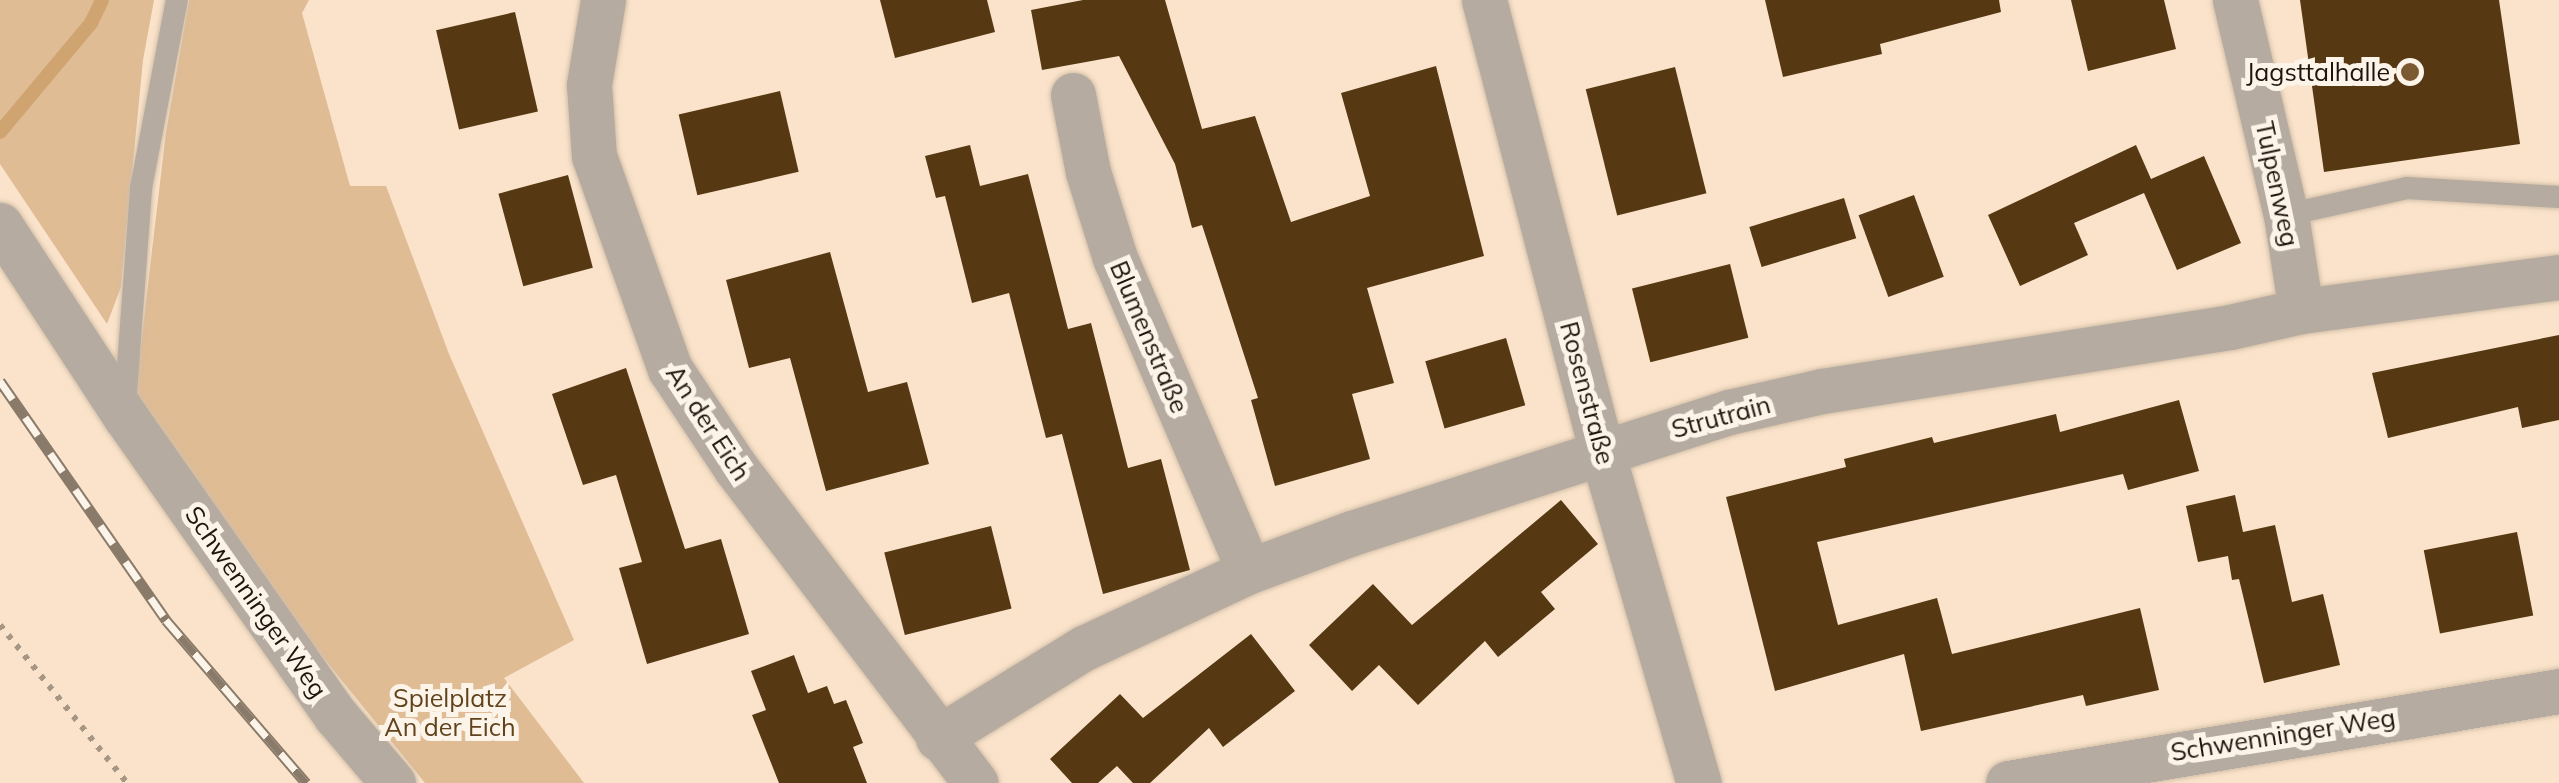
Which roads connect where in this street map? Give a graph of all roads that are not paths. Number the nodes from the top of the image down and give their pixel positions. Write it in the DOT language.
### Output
graph roads {
  1 [pos="178,0"];
  2 [pos="603,0"];
  3 [pos="1484,0"];
  4 [pos="2235,0"];
  5 [pos="1073,94"];
  6 [pos="2559,197"];
  7 [pos="2286,215"];
  8 [pos="0,225"];
  9 [pos="2559,278"];
  10 [pos="2301,311"];
  11 [pos="125,416"];
  12 [pos="1602,452"];
  13 [pos="1249,571"];
  14 [pos="2559,691"];
  15 [pos="938,738"];
  16 [pos="394,783"];
  17 [pos="976,783"];
  18 [pos="1699,783"];
  19 [pos="2008,783"];
  1 -- 11 [label="lane"];
  2 -- 15 [label="street, An der Eich"];
  3 -- 12 [label="street, Rosenstraße"];
  4 -- 7 [label="street, Tulpenweg"];
  5 -- 13 [label="street, Blumenstraße"];
  6 -- 7 [label="lane"];
  7 -- 10 [label="street, Tulpenweg"];
  8 -- 11 [label="street, Schwenninger Weg"];
  9 -- 10 [label="street, Strutrain"];
  10 -- 12 [label="street, Strutrain"];
  11 -- 16 [label="street, Schwenninger Weg"];
  12 -- 13 [label="street, Strutrain"];
  12 -- 18 [label="street, Rosenstraße"];
  13 -- 15 [label="street, Strutrain"];
  14 -- 19 [label="street, Schwenninger Weg"];
  15 -- 17 [label="street, An der Eich"];
}
